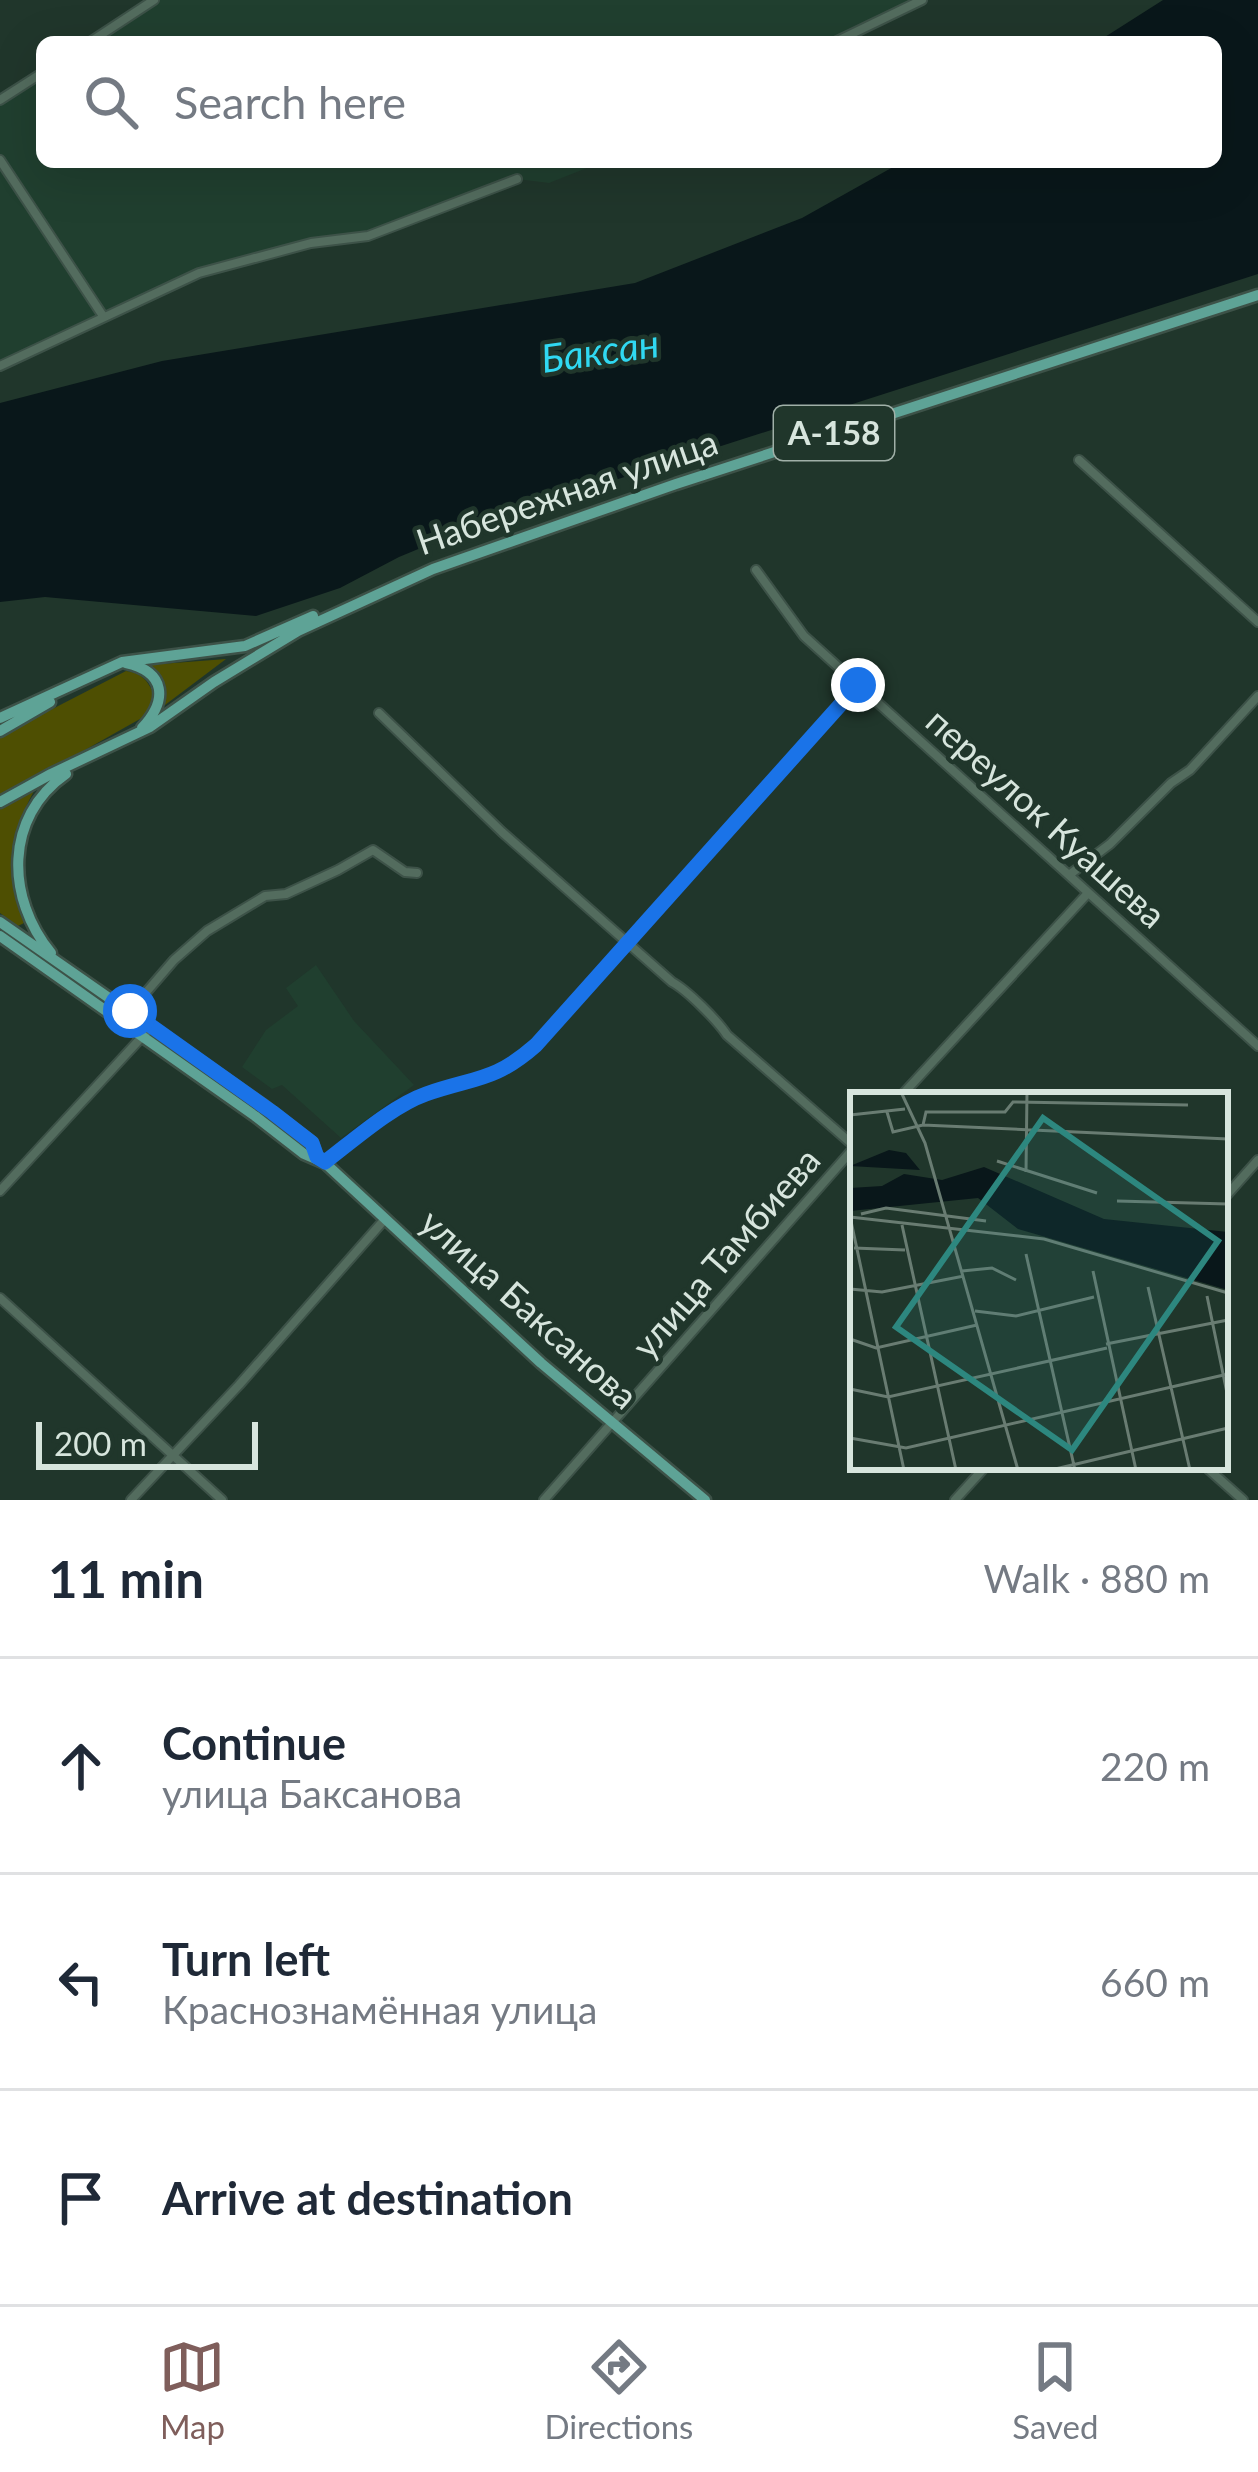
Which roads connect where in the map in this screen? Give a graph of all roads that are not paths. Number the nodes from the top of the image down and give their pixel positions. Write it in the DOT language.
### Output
graph roads {
  1 [pos="154,0"];
  2 [pos="922,0"];
  3 [pos="99,36"];
  4 [pos="847,36"];
  5 [pos="36,77"];
  6 [pos="0,100"];
  7 [pos="0,160"];
  8 [pos="517,179"];
  9 [pos="1258,296"];
  10 [pos="103,316"];
  11 [pos="0,366"];
  12 [pos="1079,460"];
  13 [pos="756,570"];
  14 [pos="412,578"];
  15 [pos="1258,622"];
  16 [pos="122,662"];
  17 [pos="858,685"];
  18 [pos="72,687"];
  19 [pos="1258,695"];
  20 [pos="379,713"];
  21 [pos="0,718"];
  22 [pos="0,731"];
  23 [pos="136,734"];
  24 [pos="95,754"];
  25 [pos="0,802"];
  26 [pos="417,873"];
  27 [pos="1069,875"];
  28 [pos="1088,893"];
  29 [pos="0,922"];
  30 [pos="0,939"];
  31 [pos="628,944"];
  32 [pos="60,964"];
  33 [pos="130,1011"];
  34 [pos="152,1026"];
  35 [pos="143,1037"];
  36 [pos="1258,1046"];
  37 [pos="905,1092"];
  38 [pos="850,1144"];
  39 [pos="850,1150"];
  40 [pos="321,1160"];
  41 [pos="1258,1160"];
  42 [pos="0,1191"];
  43 [pos="1228,1194"];
  44 [pos="385,1220"];
  45 [pos="0,1298"];
  46 [pos="612,1425"];
  47 [pos="172,1454"];
  48 [pos="982,1470"];
  49 [pos="1209,1470"];
  50 [pos="130,1500"];
  51 [pos="222,1500"];
  52 [pos="544,1500"];
  53 [pos="705,1500"];
  54 [pos="956,1500"];
  55 [pos="1243,1500"];
  1 -- 3 [label="street"];
  2 -- 4 [label="street"];
  5 -- 6 [label="street"];
  7 -- 10 [label="street"];
  8 -- 10 [label="street"];
  9 -- 14 [label="main road, Набережная улица / А-158"];
  10 -- 11 [label="street"];
  12 -- 15 [label="street"];
  13 -- 17 [label="street, переулок Куашева"];
  14 -- 16 [label="main road, А-158"];
  14 -- 23 [label="main road, Набережная улица / А-158"];
  16 -- 18 [label="main road, А-158"];
  16 -- 23 [label="main road"];
  17 -- 27 [label="street, переулок Куашева"];
  17 -- 31 [label="street"];
  18 -- 21 [label="main road"];
  18 -- 22 [label="main road, А-158"];
  19 -- 27 [label="street"];
  20 -- 31 [label="street"];
  23 -- 24 [label="main road, Набережная улица / А-158"];
  24 -- 25 [label="main road, Набережная улица / А-158"];
  24 -- 32 [label="main road"];
  26 -- 33 [label="street"];
  27 -- 28 [label="street, переулок Куашева"];
  28 -- 36 [label="street, переулок Куашева"];
  28 -- 37 [label="street"];
  29 -- 32 [label="main road, улица Баксанова"];
  30 -- 35 [label="main road, улица Баксанова"];
  31 -- 38 [label="street"];
  31 -- 40 [label="street"];
  32 -- 33 [label="main road, улица Баксанова"];
  33 -- 34 [label="main road, улица Баксанова"];
  34 -- 35 [label="street"];
  34 -- 40 [label="main road, улица Баксанова"];
  35 -- 40 [label="main road, улица Баксанова"];
  35 -- 42 [label="street"];
  39 -- 46 [label="street, улица Тамбиева"];
  40 -- 44 [label="main road, улица Баксанова"];
  41 -- 43 [label="street"];
  44 -- 46 [label="main road, улица Баксанова"];
  44 -- 47 [label="street"];
  45 -- 47 [label="street"];
  46 -- 52 [label="street, улица Тамбиева"];
  46 -- 53 [label="main road, улица Баксанова"];
  47 -- 50 [label="street"];
  47 -- 51 [label="street"];
  48 -- 54 [label="street"];
  49 -- 55 [label="street"];
}
